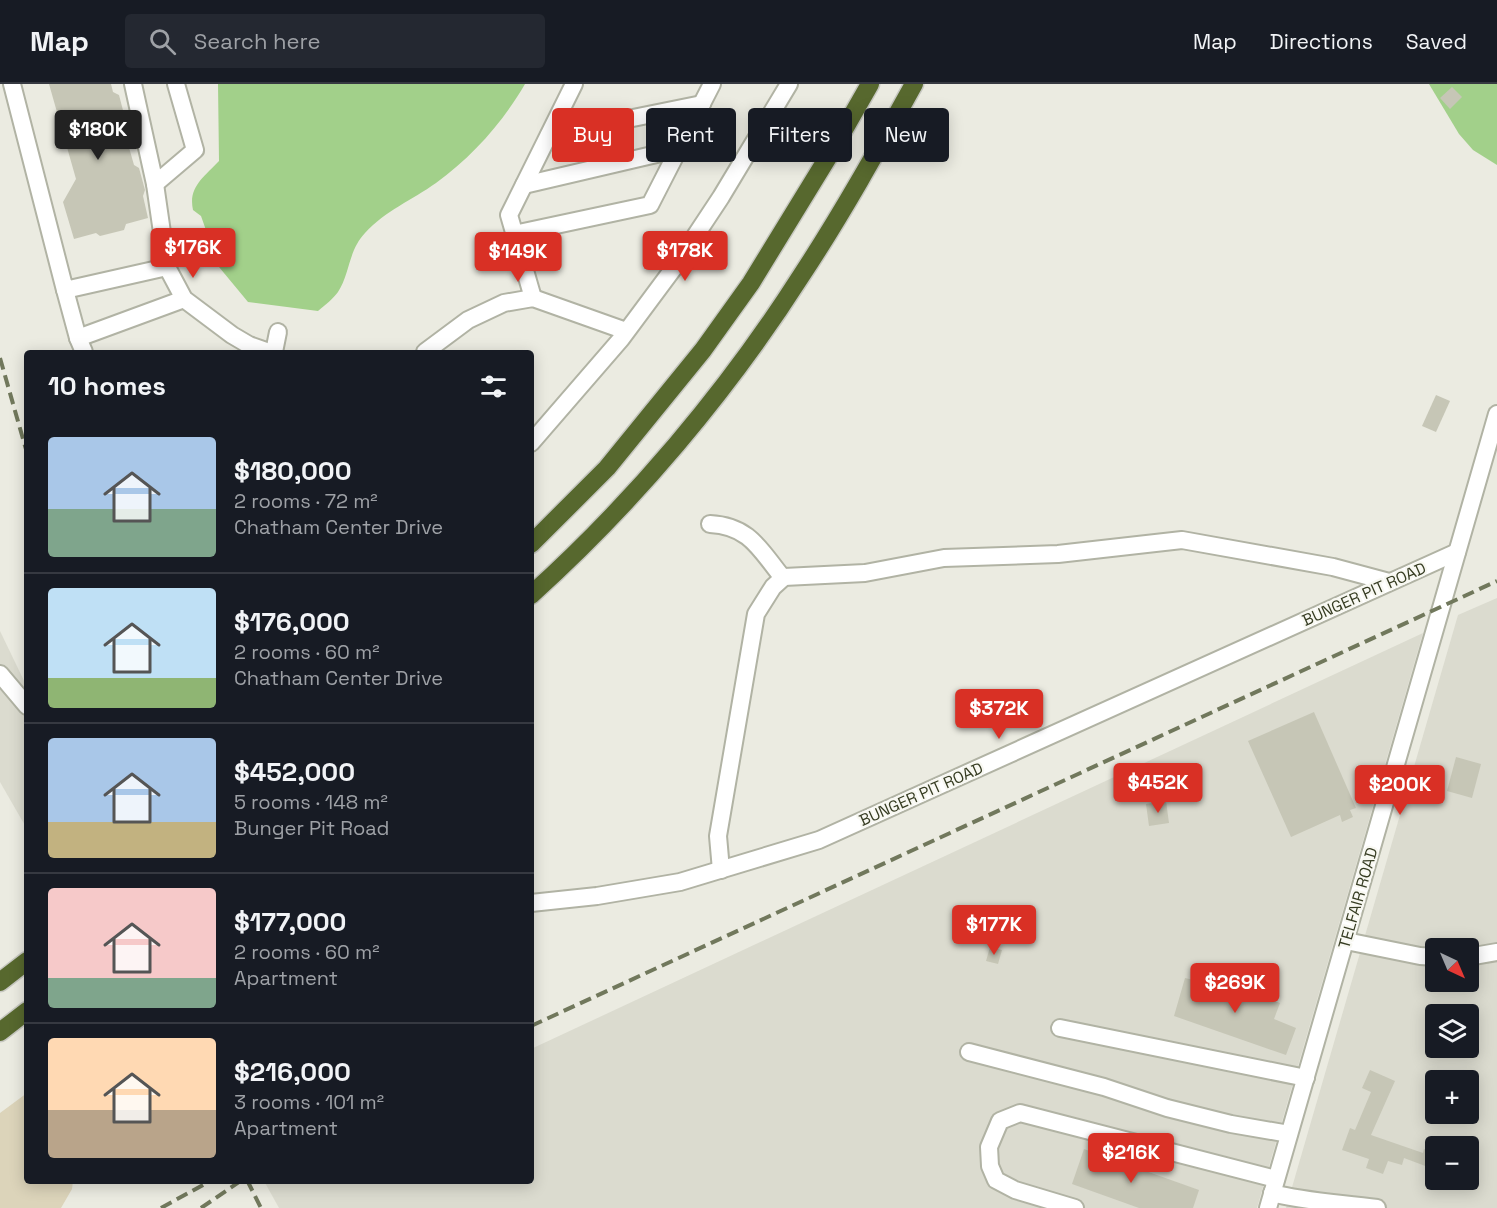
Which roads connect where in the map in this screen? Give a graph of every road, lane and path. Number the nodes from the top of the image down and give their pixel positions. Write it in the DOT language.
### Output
graph roads {
  1 [pos="12,84"];
  2 [pos="134,84"];
  3 [pos="176,84"];
  4 [pos="574,84"];
  5 [pos="712,84"];
  6 [pos="789,84"];
  7 [pos="870,84"];
  8 [pos="914,84"];
  9 [pos="702,104"];
  10 [pos="700,108"];
  11 [pos="549,135"];
  12 [pos="646,156"];
  13 [pos="672,162"];
  14 [pos="155,184"];
  15 [pos="524,185"];
  16 [pos="514,234"];
  17 [pos="167,267"];
  18 [pos="64,290"];
  19 [pos="533,298"];
  20 [pos="184,299"];
  21 [pos="626,331"];
  22 [pos="278,332"];
  23 [pos="81,345"];
  24 [pos="248,349"];
  25 [pos="272,350"];
  26 [pos="428,350"];
  27 [pos="1497,414"];
  28 [pos="534,439"];
  29 [pos="711,524"];
  30 [pos="534,541"];
  31 [pos="1457,552"];
  32 [pos="783,578"];
  33 [pos="1389,582"];
  34 [pos="534,592"];
  35 [pos="0,674"];
  36 [pos="24,702"];
  37 [pos="721,870"];
  38 [pos="534,903"];
  39 [pos="1346,941"];
  40 [pos="1497,952"];
  41 [pos="1479,955"];
  42 [pos="1425,956"];
  43 [pos="24,1013"];
  44 [pos="1060,1028"];
  45 [pos="0,1032"];
  46 [pos="969,1052"];
  47 [pos="1306,1078"];
  48 [pos="1289,1134"];
  49 [pos="1272,1193"];
  50 [pos="1075,1208"];
  51 [pos="1377,1208"];
  1 -- 18 [label="street"];
  2 -- 14 [label="street"];
  3 -- 14 [label="street"];
  4 -- 11 [label="street"];
  5 -- 9 [label="street"];
  6 -- 21 [label="street"];
  7 -- 30 [label="highway"];
  8 -- 34 [label="highway"];
  9 -- 10 [label="street"];
  9 -- 11 [label="street"];
  11 -- 15 [label="street"];
  12 -- 15 [label="street"];
  13 -- 16 [label="street"];
  14 -- 17 [label="street"];
  15 -- 16 [label="street"];
  16 -- 19 [label="street"];
  17 -- 18 [label="street"];
  17 -- 20 [label="street"];
  18 -- 23 [label="street"];
  19 -- 21 [label="street"];
  19 -- 26 [label="street"];
  20 -- 23 [label="street"];
  20 -- 24 [label="street"];
  21 -- 28 [label="street"];
  22 -- 25 [label="street"];
  27 -- 31 [label="street, TELFAIR ROAD"];
  29 -- 32 [label="street"];
  31 -- 33 [label="street, BUNGER PIT ROAD"];
  31 -- 39 [label="street, TELFAIR ROAD"];
  32 -- 33 [label="street"];
  32 -- 37 [label="street"];
  33 -- 37 [label="street, BUNGER PIT ROAD"];
  35 -- 36 [label="street"];
  37 -- 38 [label="street, BUNGER PIT ROAD"];
  39 -- 42 [label="street"];
  39 -- 47 [label="street, TELFAIR ROAD"];
  40 -- 41 [label="street"];
  43 -- 45 [label="highway"];
  44 -- 47 [label="street"];
  46 -- 48 [label="street"];
  47 -- 48 [label="street, TELFAIR ROAD"];
  48 -- 49 [label="street, TELFAIR ROAD"];
  49 -- 50 [label="street"];
  49 -- 51 [label="street"];
}
